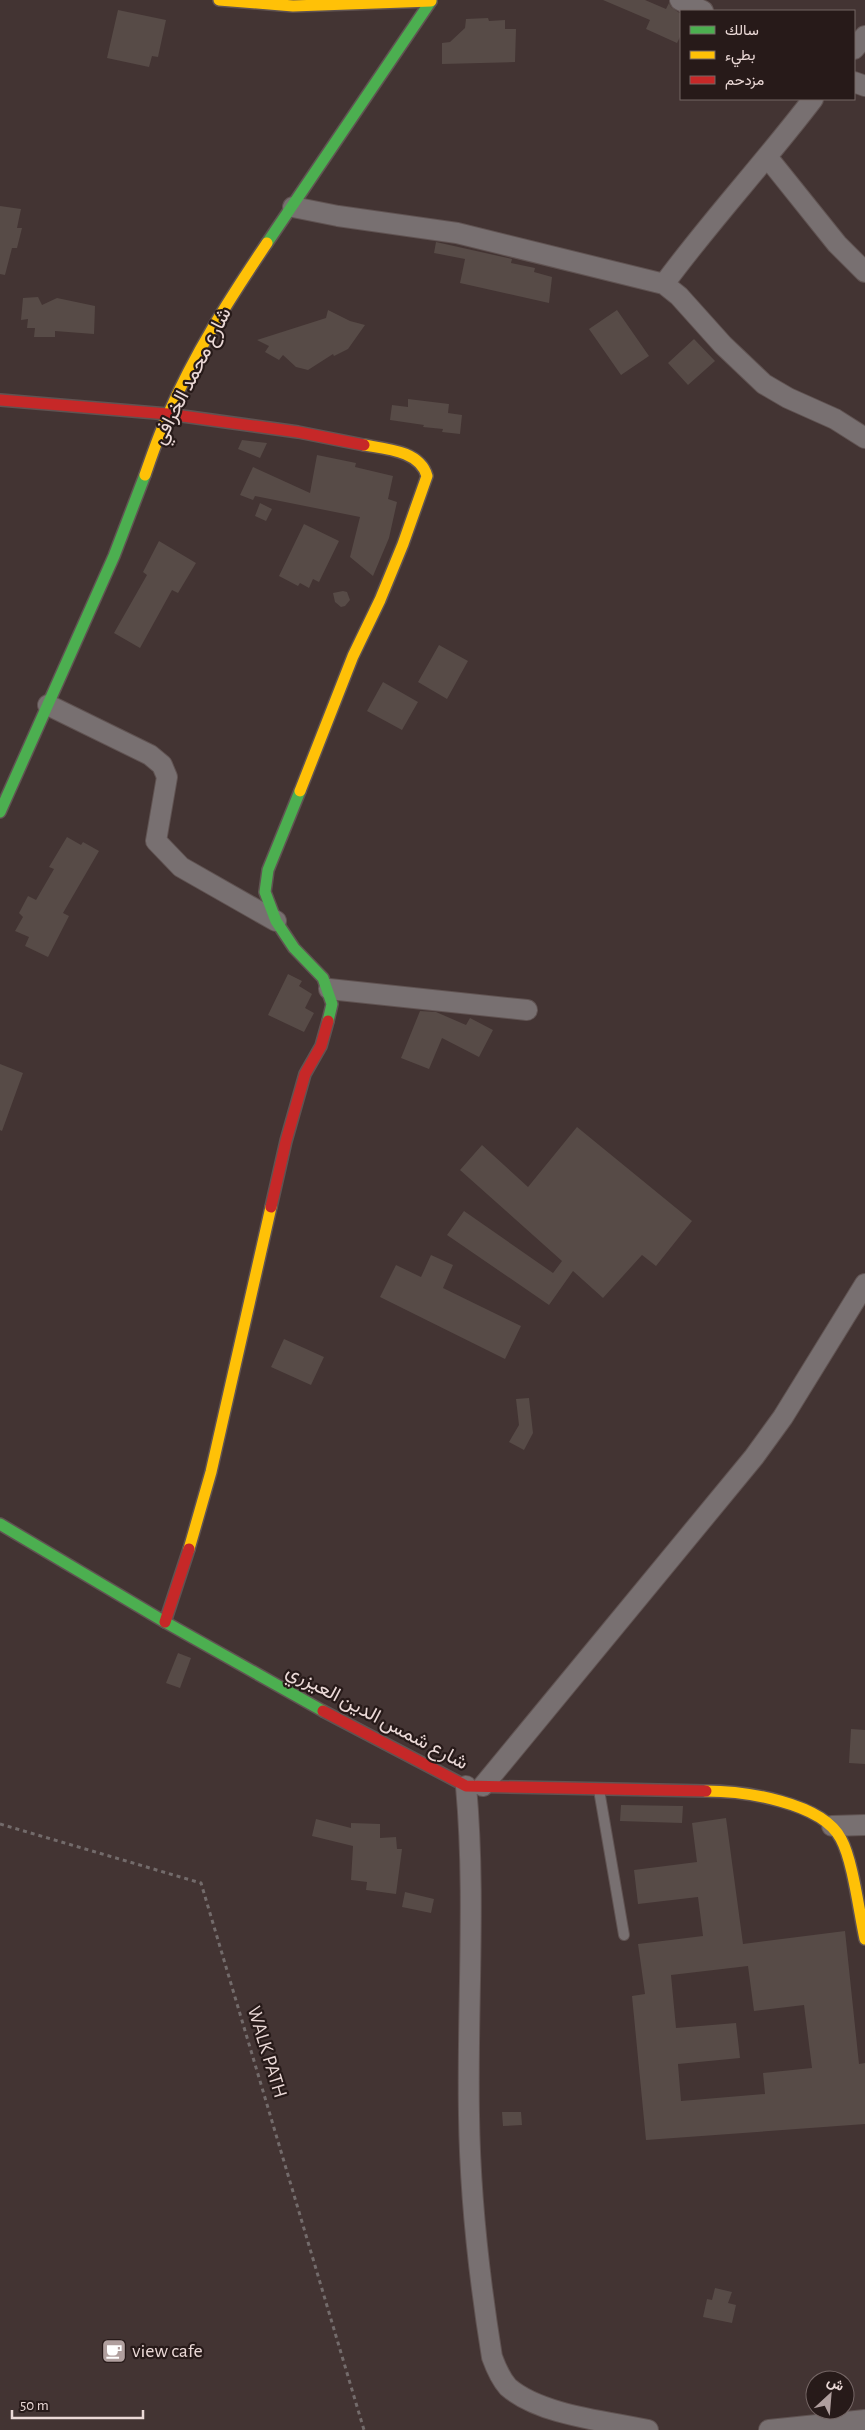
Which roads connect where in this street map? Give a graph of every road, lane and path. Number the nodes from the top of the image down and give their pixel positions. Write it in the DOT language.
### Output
graph roads {
  1 [pos="219,0"];
  2 [pos="432,0"];
  3 [pos="438,0"];
  4 [pos="680,0"];
  5 [pos="701,10"];
  6 [pos="865,36"];
  7 [pos="855,48"];
  8 [pos="812,100"];
  9 [pos="768,158"];
  10 [pos="293,207"];
  11 [pos="865,272"];
  12 [pos="664,284"];
  13 [pos="0,400"];
  14 [pos="168,414"];
  15 [pos="865,438"];
  16 [pos="48,706"];
  17 [pos="0,812"];
  18 [pos="276,922"];
  19 [pos="328,989"];
  20 [pos="527,1010"];
  21 [pos="865,1284"];
  22 [pos="0,1524"];
  23 [pos="165,1622"];
  24 [pos="475,1786"];
  25 [pos="599,1787"];
  26 [pos="0,1824"];
  27 [pos="865,1825"];
  28 [pos="832,1826"];
  29 [pos="624,1935"];
  30 [pos="865,1939"];
  31 [pos="865,2420"];
  32 [pos="364,2430"];
  33 [pos="648,2430"];
  34 [pos="769,2430"];
  1 -- 2 [label="street"];
  2 -- 3 [label="street"];
  2 -- 10 [label="street, شارع محمد الخرافي"];
  4 -- 5 [label="street"];
  6 -- 7 [label="street"];
  8 -- 9 [label="street"];
  9 -- 11 [label="street"];
  9 -- 12 [label="street"];
  10 -- 12 [label="street"];
  10 -- 14 [label="street, شارع محمد الخرافي"];
  12 -- 15 [label="street"];
  13 -- 14 [label="street"];
  14 -- 16 [label="street, شارع محمد الخرافي"];
  14 -- 18 [label="street"];
  16 -- 17 [label="street, شارع محمد الخرافي"];
  16 -- 18 [label="street"];
  18 -- 19 [label="street"];
  19 -- 20 [label="street"];
  19 -- 23 [label="street"];
  21 -- 24 [label="street"];
  22 -- 23 [label="street, شارع شمس الدين العيزري"];
  23 -- 24 [label="street, شارع شمس الدين العيزري"];
  24 -- 25 [label="street, شارع شمس الدين العيزري"];
  24 -- 33 [label="street"];
  25 -- 28 [label="street, شارع شمس الدين العيزري"];
  25 -- 29 [label="lane"];
  26 -- 32 [label="path, WALK PATH"];
  27 -- 28 [label="street"];
  28 -- 30 [label="street"];
  31 -- 34 [label="street"];
}
